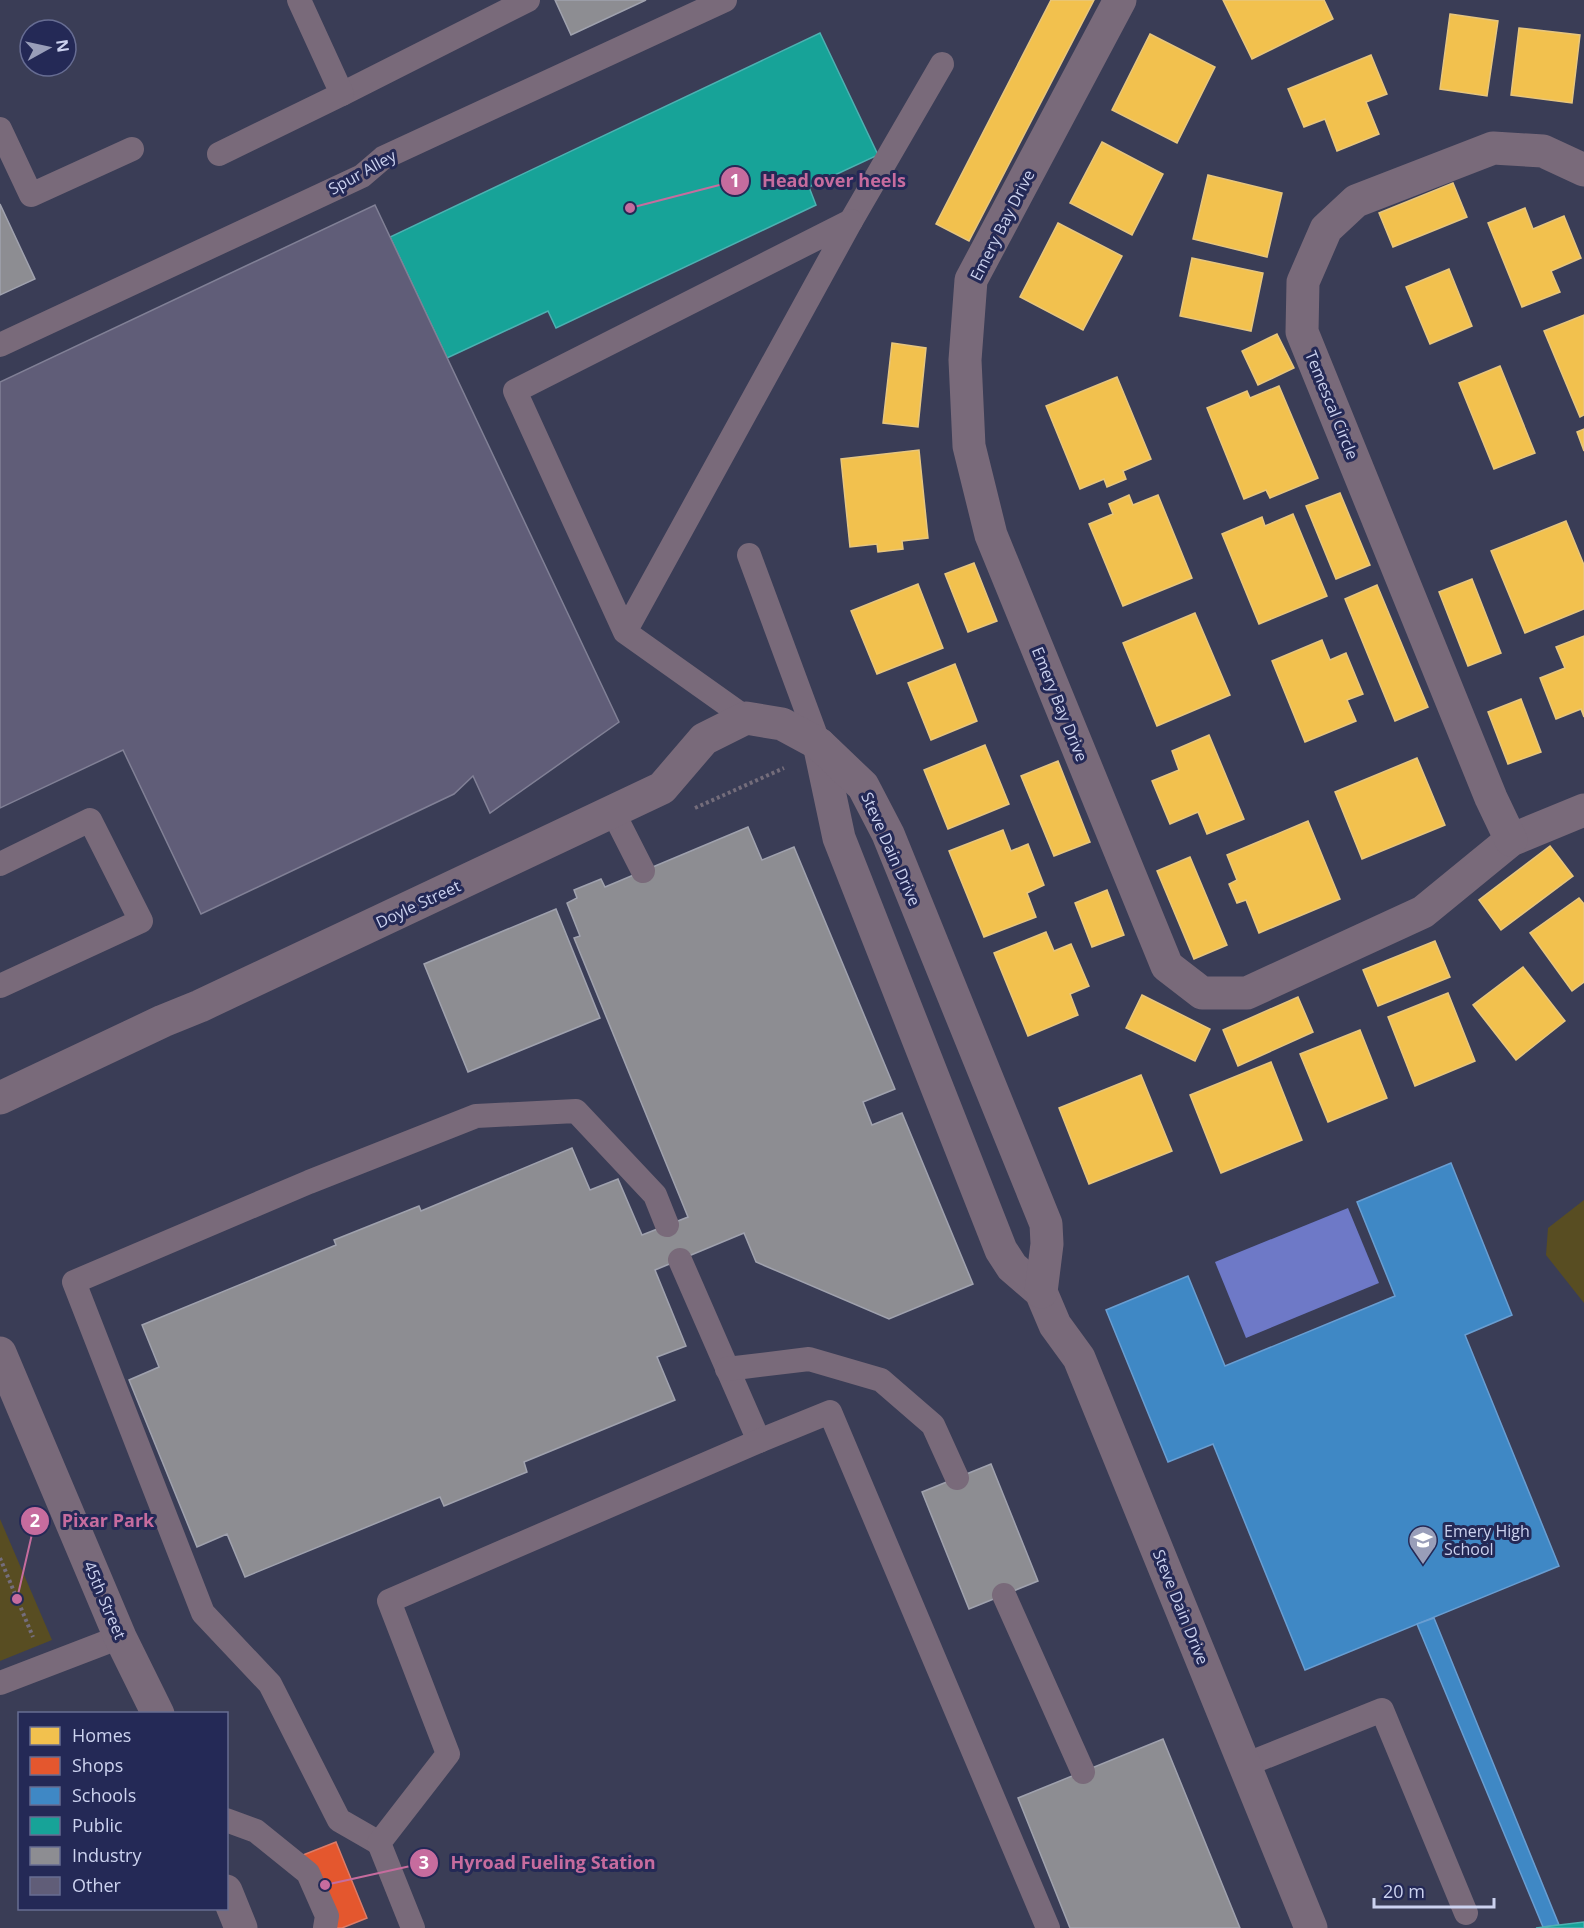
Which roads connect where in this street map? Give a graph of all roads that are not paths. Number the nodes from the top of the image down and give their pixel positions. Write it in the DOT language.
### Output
graph roads {
  1 [pos="299,0"];
  2 [pos="528,0"];
  3 [pos="725,0"];
  4 [pos="1120,0"];
  5 [pos="942,64"];
  6 [pos="342,94"];
  7 [pos="0,129"];
  8 [pos="132,149"];
  9 [pos="219,154"];
  10 [pos="1584,170"];
  11 [pos="851,221"];
  12 [pos="0,345"];
  13 [pos="749,555"];
  14 [pos="625,632"];
  15 [pos="746,718"];
  16 [pos="819,744"];
  17 [pos="1584,810"];
  18 [pos="613,812"];
  19 [pos="1511,840"];
  20 [pos="0,864"];
  21 [pos="643,871"];
  22 [pos="0,987"];
  23 [pos="0,1098"];
  24 [pos="667,1225"];
  25 [pos="680,1260"];
  26 [pos="1041,1292"];
  27 [pos="0,1353"];
  28 [pos="727,1369"];
  29 [pos="759,1441"];
  30 [pos="957,1478"];
  31 [pos="1004,1595"];
  32 [pos="120,1637"];
  33 [pos="0,1683"];
  34 [pos="158,1712"];
  35 [pos="1245,1765"];
  36 [pos="1083,1772"];
  37 [pos="228,1821"];
  38 [pos="378,1843"];
  39 [pos="228,1896"];
  40 [pos="1466,1913"];
  41 [pos="242,1928"];
  42 [pos="325,1928"];
  43 [pos="413,1928"];
  44 [pos="1048,1928"];
  45 [pos="1311,1928"];
  1 -- 6 [label="lane"];
  2 -- 6 [label="lane"];
  3 -- 12 [label="lane, Spur Alley"];
  4 -- 19 [label="street, Emery Bay Drive"];
  5 -- 11 [label="lane"];
  6 -- 9 [label="lane"];
  7 -- 8 [label="lane"];
  10 -- 19 [label="street, Temescal Circle"];
  11 -- 14 [label="lane"];
  11 -- 14 [label="lane"];
  13 -- 16 [label="lane"];
  14 -- 15 [label="lane"];
  15 -- 16 [label="street"];
  15 -- 18 [label="street, Doyle Street"];
  16 -- 26 [label="street, Steve Dain Drive"];
  16 -- 26 [label="street, Steve Dain Drive"];
  17 -- 19 [label="street, Emery Bay Drive"];
  18 -- 21 [label="lane"];
  18 -- 23 [label="street, Doyle Street"];
  20 -- 22 [label="lane"];
  24 -- 38 [label="lane"];
  25 -- 28 [label="lane"];
  26 -- 35 [label="street, Steve Dain Drive"];
  27 -- 32 [label="street, 45th Street"];
  28 -- 29 [label="lane"];
  28 -- 30 [label="lane"];
  29 -- 38 [label="lane"];
  29 -- 44 [label="lane"];
  31 -- 36 [label="lane"];
  32 -- 33 [label="lane"];
  32 -- 34 [label="street, 45th Street"];
  35 -- 40 [label="lane"];
  35 -- 45 [label="street, Steve Dain Drive"];
  37 -- 42 [label="lane"];
  38 -- 43 [label="lane"];
  39 -- 41 [label="street"];
}
